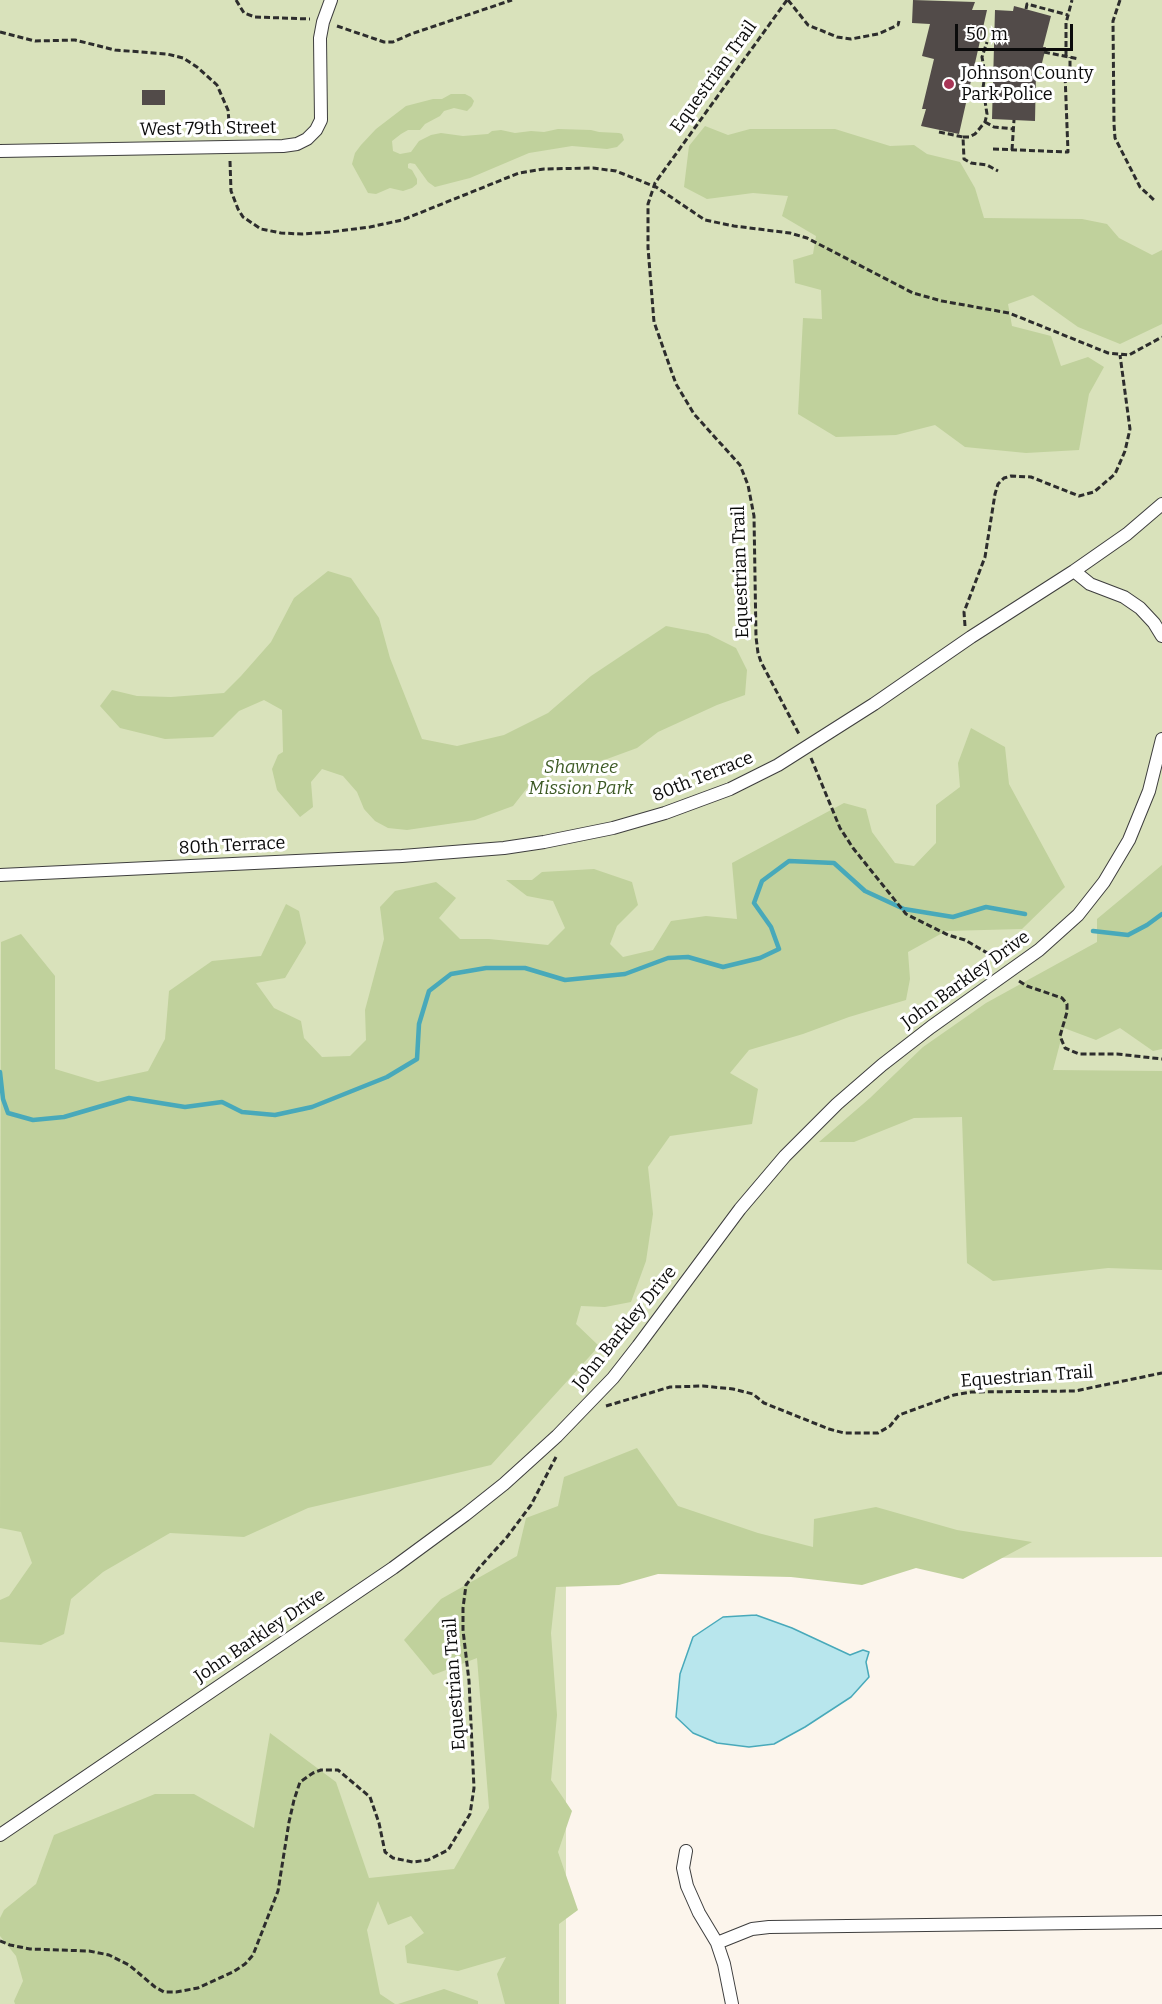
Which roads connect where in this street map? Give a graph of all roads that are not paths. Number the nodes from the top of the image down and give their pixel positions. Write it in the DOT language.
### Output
graph roads {
  1 [pos="331,0"];
  2 [pos="0,151"];
  3 [pos="1162,504"];
  4 [pos="1074,571"];
  5 [pos="1162,636"];
  6 [pos="1162,738"];
  7 [pos="0,875"];
  8 [pos="0,1835"];
  9 [pos="686,1851"];
  10 [pos="1162,1922"];
  11 [pos="717,1943"];
  12 [pos="732,2004"];
  1 -- 2 [label="street, West 79th Street"];
  3 -- 4 [label="street, 80th Terrace"];
  4 -- 5 [label="street"];
  4 -- 7 [label="street, 80th Terrace"];
  6 -- 8 [label="street, John Barkley Drive"];
  9 -- 11 [label="street"];
  10 -- 11 [label="street"];
  11 -- 12 [label="street"];
}
